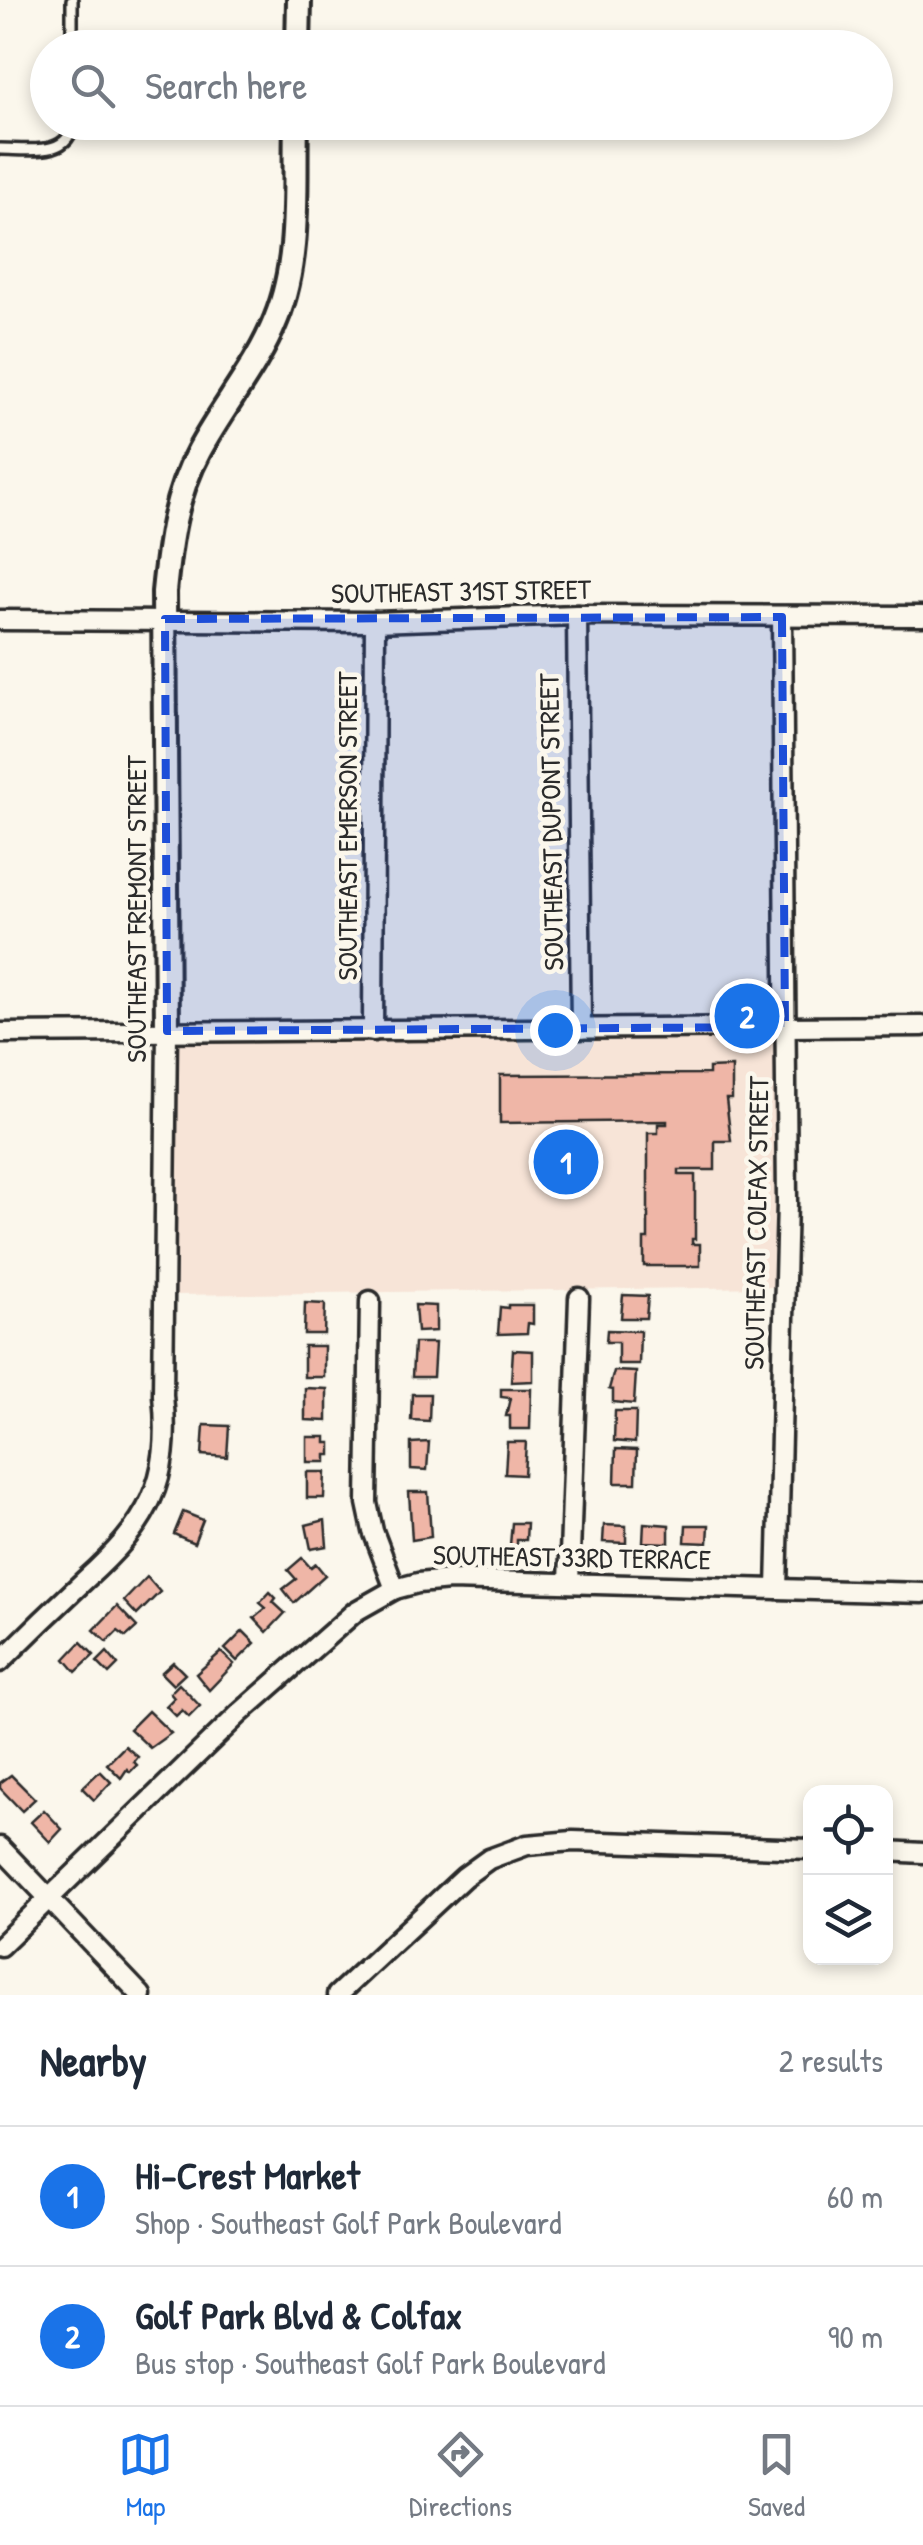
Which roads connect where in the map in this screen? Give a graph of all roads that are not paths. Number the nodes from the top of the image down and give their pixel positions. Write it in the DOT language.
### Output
graph roads {
  1 [pos="72,0"];
  2 [pos="299,0"];
  3 [pos="72,30"];
  4 [pos="298,30"];
  5 [pos="68,140"];
  6 [pos="295,140"];
  7 [pos="0,149"];
  8 [pos="577,615"];
  9 [pos="923,616"];
  10 [pos="782,617"];
  11 [pos="165,619"];
  12 [pos="0,620"];
  13 [pos="376,622"];
  14 [pos="923,1026"];
  15 [pos="785,1027"];
  16 [pos="581,1029"];
  17 [pos="168,1031"];
  18 [pos="373,1031"];
  19 [pos="0,1033"];
  20 [pos="579,1298"];
  21 [pos="370,1301"];
  22 [pos="569,1583"];
  23 [pos="777,1589"];
  24 [pos="394,1590"];
  25 [pos="923,1593"];
  26 [pos="0,1662"];
  27 [pos="0,1847"];
  28 [pos="803,1849"];
  29 [pos="893,1852"];
  30 [pos="923,1852"];
  31 [pos="49,1898"];
  32 [pos="0,1946"];
  33 [pos="141,1995"];
  34 [pos="337,1995"];
  1 -- 3 [label="lane"];
  2 -- 4 [label="street"];
  5 -- 7 [label="lane"];
  6 -- 11 [label="street, SOUTHEAST FREMONT STREET"];
  8 -- 10 [label="street, SOUTHEAST 31ST STREET"];
  8 -- 13 [label="street, SOUTHEAST 31ST STREET"];
  8 -- 16 [label="street, SOUTHEAST DUPONT STREET"];
  9 -- 10 [label="street, SOUTHEAST 31ST STREET"];
  10 -- 15 [label="street, SOUTHEAST COLFAX STREET"];
  11 -- 12 [label="street, SOUTHEAST 31ST STREET"];
  11 -- 13 [label="street, SOUTHEAST 31ST STREET"];
  11 -- 17 [label="street, SOUTHEAST FREMONT STREET"];
  13 -- 18 [label="street, SOUTHEAST EMERSON STREET"];
  14 -- 15 [label="street"];
  15 -- 16 [label="street"];
  15 -- 23 [label="street, SOUTHEAST COLFAX STREET"];
  16 -- 18 [label="street"];
  17 -- 18 [label="street"];
  17 -- 19 [label="street"];
  17 -- 26 [label="street, SOUTHEAST FREMONT STREET"];
  20 -- 22 [label="street"];
  21 -- 24 [label="street"];
  22 -- 23 [label="street, SOUTHEAST 33RD TERRACE"];
  22 -- 24 [label="street, SOUTHEAST 33RD TERRACE"];
  23 -- 25 [label="street, SOUTHEAST 33RD TERRACE"];
  24 -- 31 [label="street, SOUTHEAST 33RD TERRACE"];
  27 -- 31 [label="street"];
  28 -- 34 [label="street"];
  29 -- 30 [label="street"];
  31 -- 32 [label="street, SOUTHEAST 33RD TERRACE"];
  31 -- 33 [label="street"];
}
